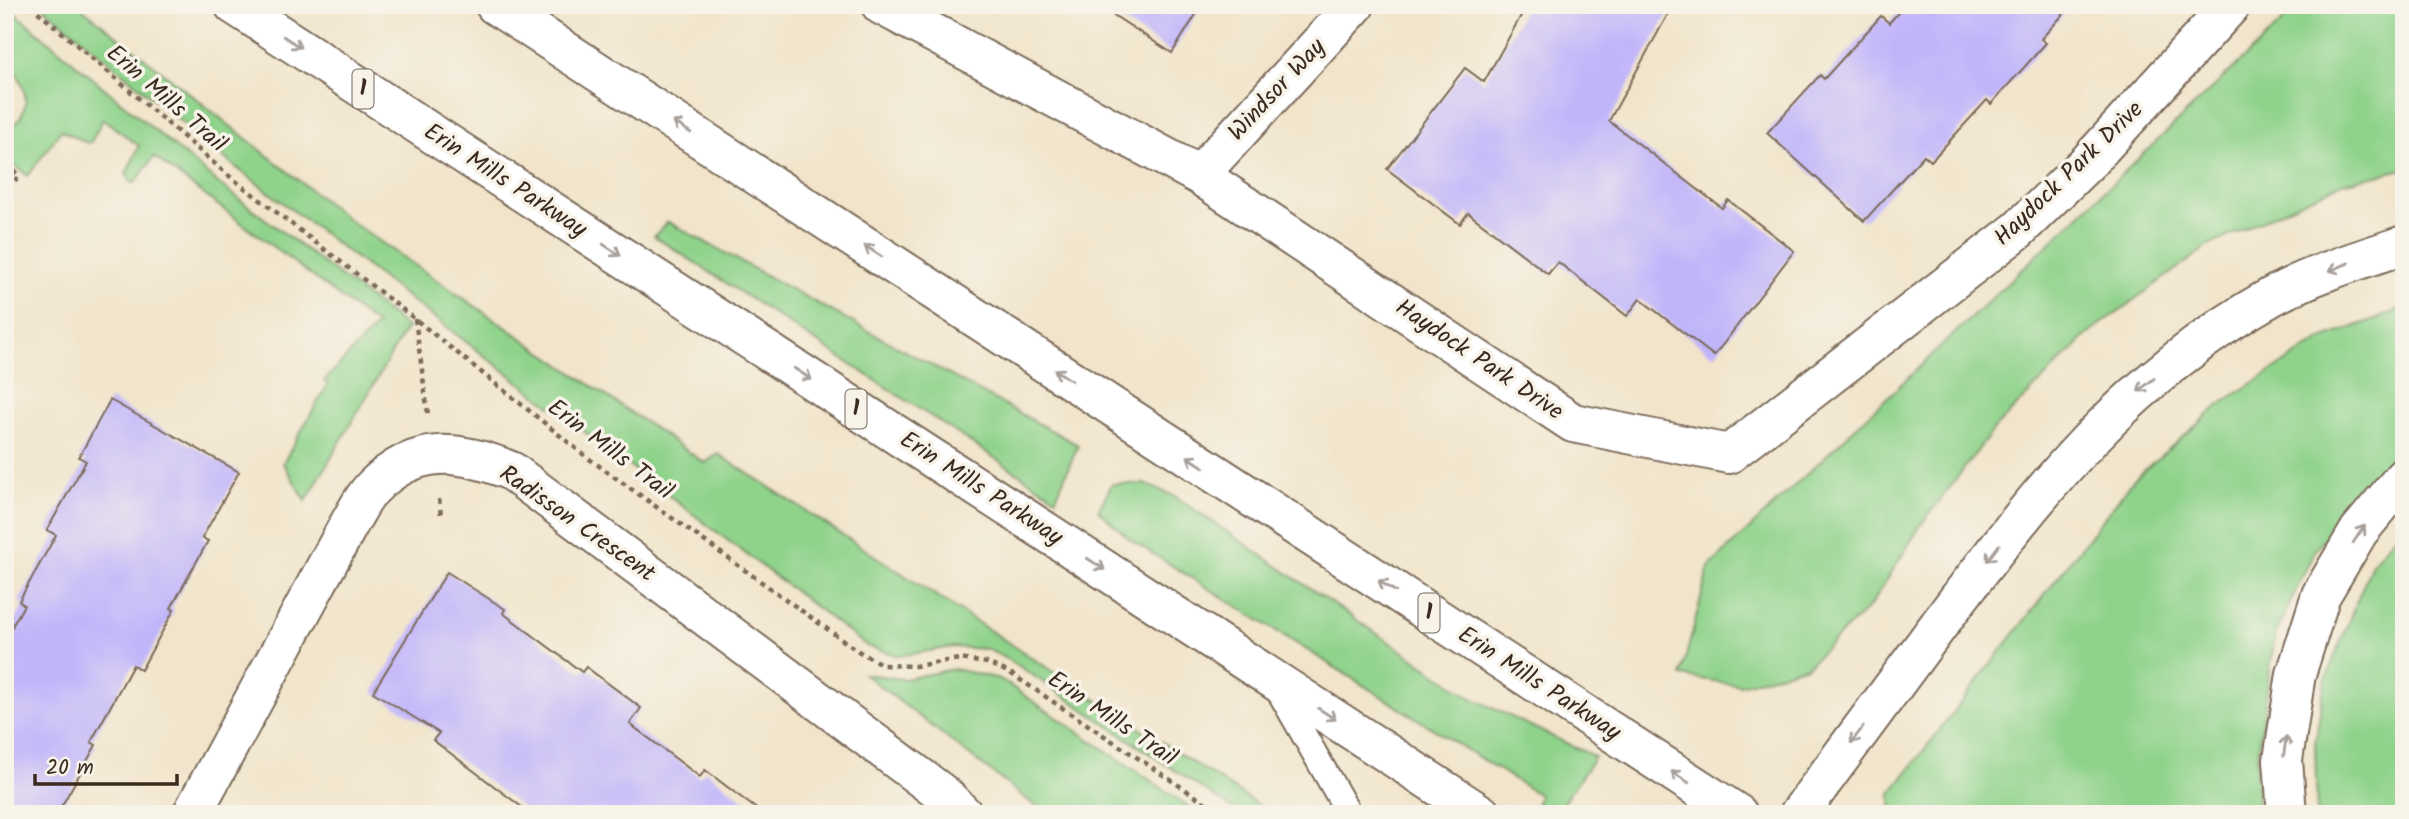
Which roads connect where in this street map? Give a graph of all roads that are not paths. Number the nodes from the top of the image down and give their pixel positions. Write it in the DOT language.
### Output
graph roads {
  1 [pos="234,5"];
  2 [pos="495,5"];
  3 [pos="881,5"];
  4 [pos="1355,5"];
  5 [pos="2231,5"];
  6 [pos="1199,175"];
  7 [pos="2404,245"];
  8 [pos="2404,477"];
  9 [pos="1270,677"];
  10 [pos="191,814"];
  11 [pos="963,814"];
  12 [pos="1349,814"];
  13 [pos="1481,814"];
  14 [pos="1738,814"];
  15 [pos="1799,814"];
  16 [pos="2287,814"];
  1 -- 9 [label="main road, Erin Mills Parkway / 1, one-way"];
  14 -- 2 [label="main road, Erin Mills Parkway / 1, one-way"];
  3 -- 6 [label="main road, Haydock Park Drive"];
  4 -- 6 [label="main road, Windsor Way"];
  5 -- 6 [label="main road, Haydock Park Drive"];
  7 -- 15 [label="main road, one-way"];
  16 -- 8 [label="main road, one-way"];
  9 -- 12 [label="lane"];
  9 -- 13 [label="main road, Erin Mills Parkway / 1, one-way"];
  10 -- 11 [label="main road, Radisson Crescent"];
}
